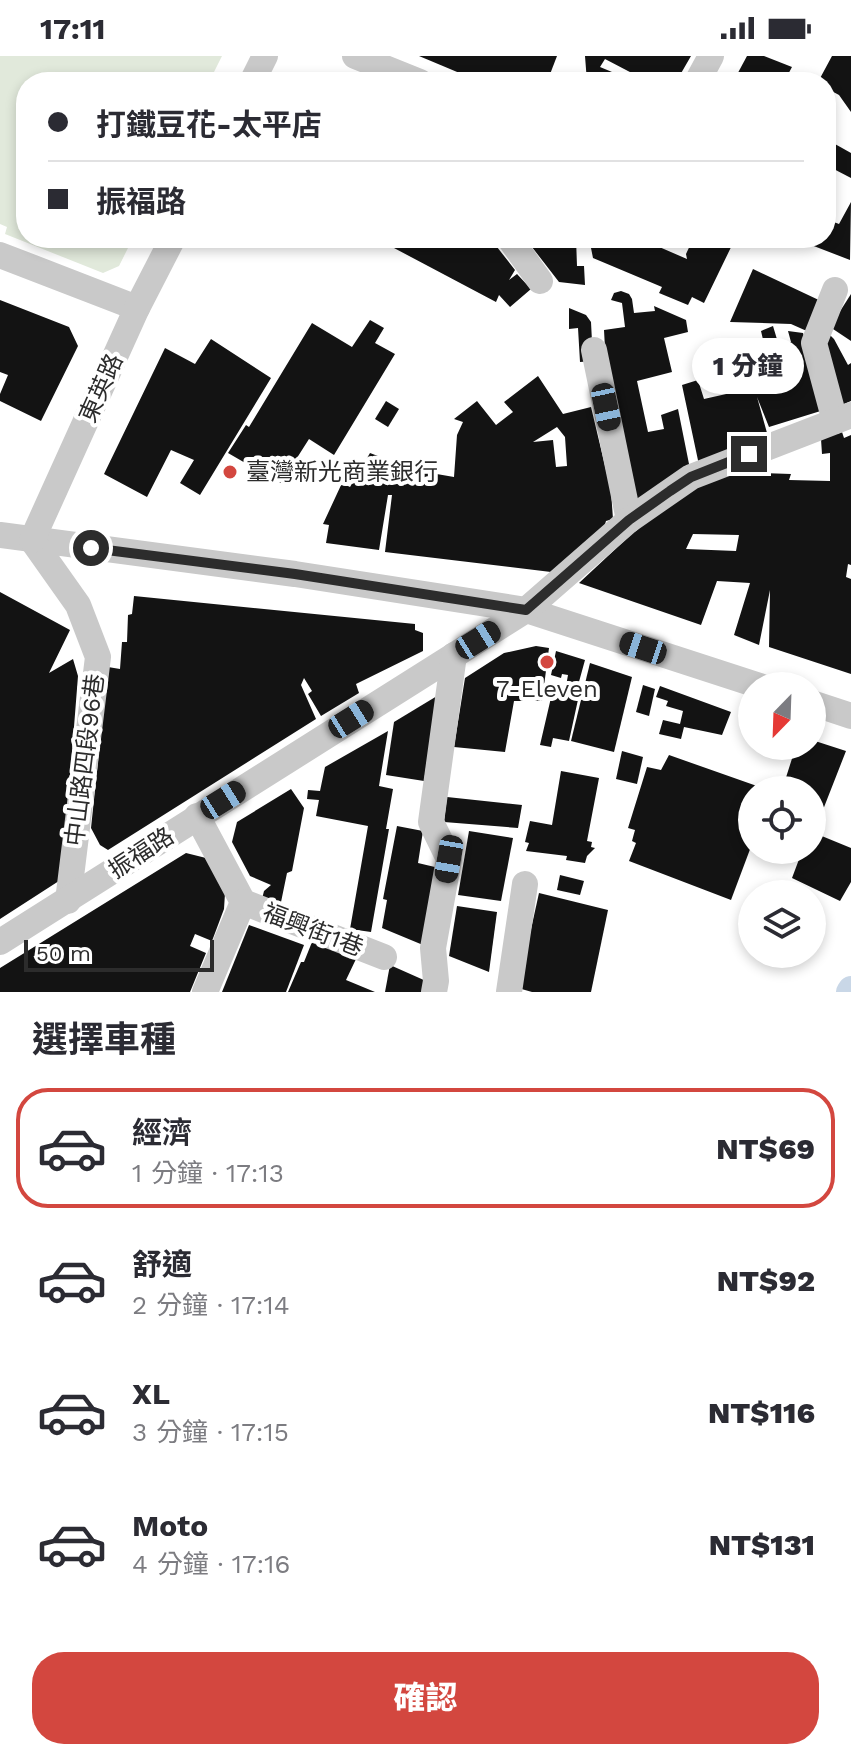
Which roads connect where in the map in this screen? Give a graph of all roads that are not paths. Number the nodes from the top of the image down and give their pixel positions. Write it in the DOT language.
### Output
graph roads {
  1 [pos="355,56"];
  2 [pos="395,72"];
  3 [pos="168,248"];
  4 [pos="516,248"];
  5 [pos="0,255"];
  6 [pos="540,281"];
  7 [pos="835,290"];
  8 [pos="137,308"];
  9 [pos="594,350"];
  10 [pos="843,418"];
  11 [pos="629,520"];
  12 [pos="0,535"];
  13 [pos="32,540"];
  14 [pos="0,551"];
  15 [pos="526,610"];
  16 [pos="454,655"];
  17 [pos="738,679"];
  18 [pos="826,708"];
  19 [pos="851,716"];
  20 [pos="197,816"];
  21 [pos="525,884"];
  22 [pos="68,901"];
  23 [pos="243,902"];
  24 [pos="0,942"];
  25 [pos="384,957"];
  26 [pos="205,992"];
  27 [pos="434,992"];
  28 [pos="509,992"];
  1 -- 2 [label="street"];
  3 -- 8 [label="street, 東英路"];
  4 -- 6 [label="street"];
  5 -- 8 [label="street"];
  7 -- 10 [label="street"];
  8 -- 13 [label="street, 東英路"];
  9 -- 11 [label="street"];
  10 -- 11 [label="street, 振福路"];
  11 -- 15 [label="street, 振福路"];
  12 -- 13 [label="street"];
  13 -- 14 [label="street"];
  13 -- 15 [label="street"];
  13 -- 22 [label="street, 中山路四段96巷"];
  15 -- 16 [label="street, 振福路"];
  15 -- 17 [label="street"];
  16 -- 20 [label="street, 振福路"];
  16 -- 27 [label="street"];
  18 -- 19 [label="street"];
  20 -- 22 [label="street, 振福路"];
  20 -- 23 [label="street"];
  21 -- 28 [label="street"];
  22 -- 24 [label="street, 振福路"];
  23 -- 25 [label="street, 福興街1巷"];
  23 -- 26 [label="street"];
}
